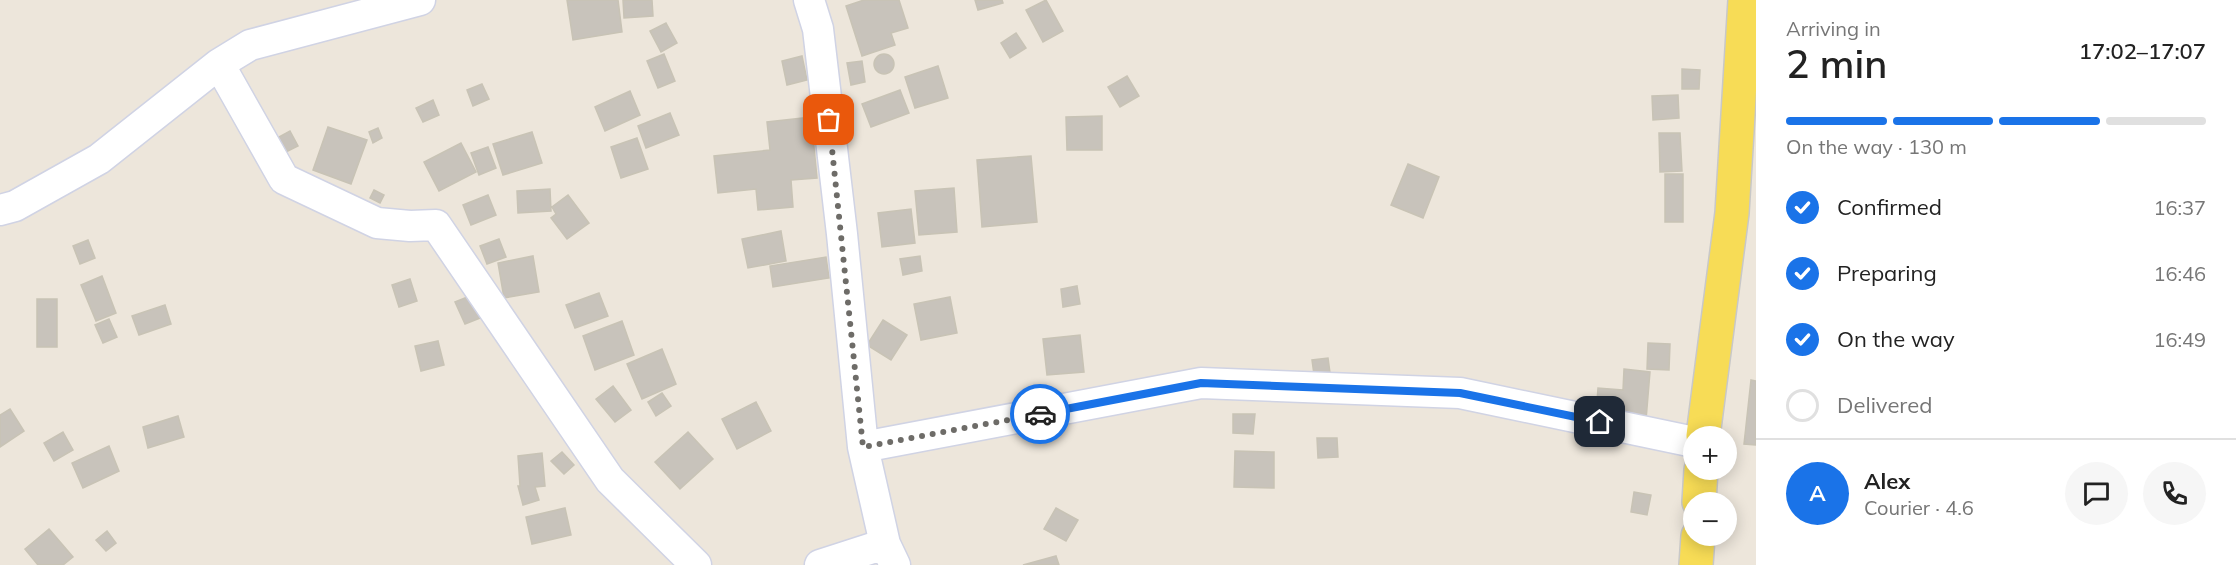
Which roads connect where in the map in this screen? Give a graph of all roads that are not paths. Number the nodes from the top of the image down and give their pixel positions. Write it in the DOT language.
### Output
graph roads {
  1 [pos="420,0"];
  2 [pos="809,0"];
  3 [pos="1745,0"];
  4 [pos="219,64"];
  5 [pos="0,210"];
  6 [pos="1704,426"];
  7 [pos="1683,440"];
  8 [pos="863,447"];
  9 [pos="1697,546"];
  10 [pos="890,555"];
  11 [pos="696,565"];
  12 [pos="820,565"];
  13 [pos="1696,565"];
  1 -- 4 [label="street"];
  2 -- 8 [label="street"];
  3 -- 6 [label="main road"];
  4 -- 5 [label="street"];
  4 -- 11 [label="street"];
  7 -- 8 [label="street"];
  8 -- 10 [label="street"];
  9 -- 13 [label="main road"];
  10 -- 12 [label="street"];
}
